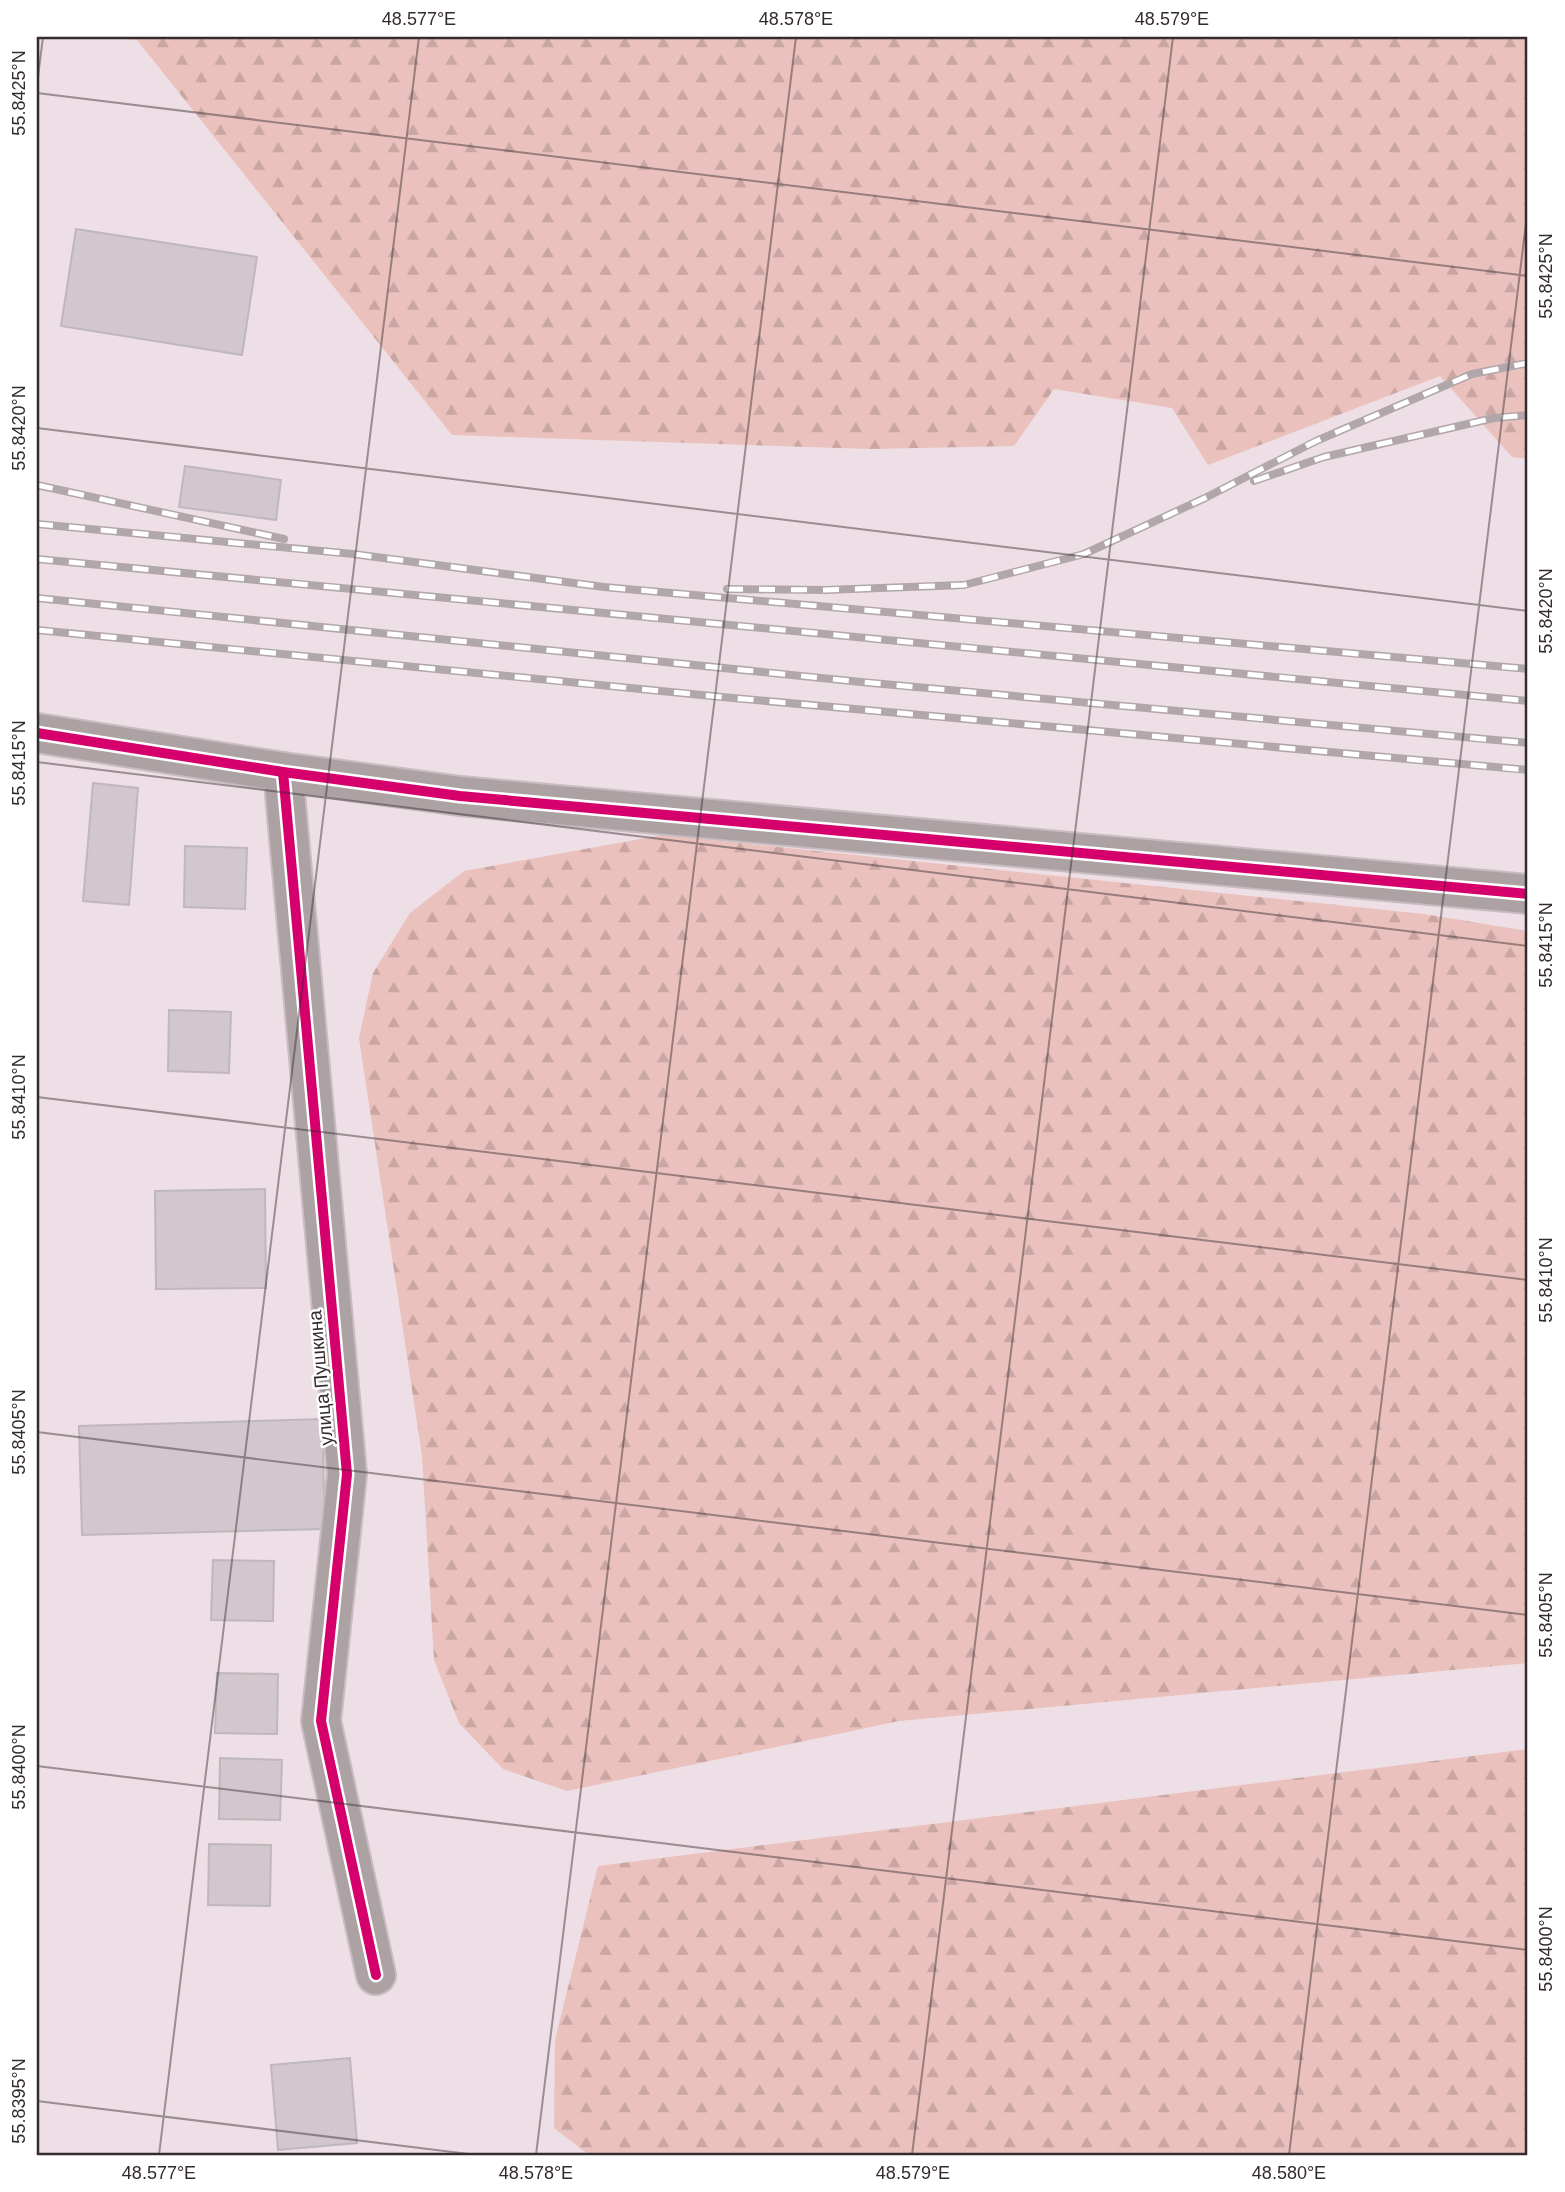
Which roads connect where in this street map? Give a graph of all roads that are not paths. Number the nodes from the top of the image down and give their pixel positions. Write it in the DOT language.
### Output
graph roads {
  1 [pos="37,733"];
  2 [pos="283,772"];
  3 [pos="1528,894"];
  4 [pos="376,1975"];
  1 -- 2 [label="street"];
  2 -- 3 [label="street"];
  2 -- 4 [label="street, улица Пушкина"];
}
